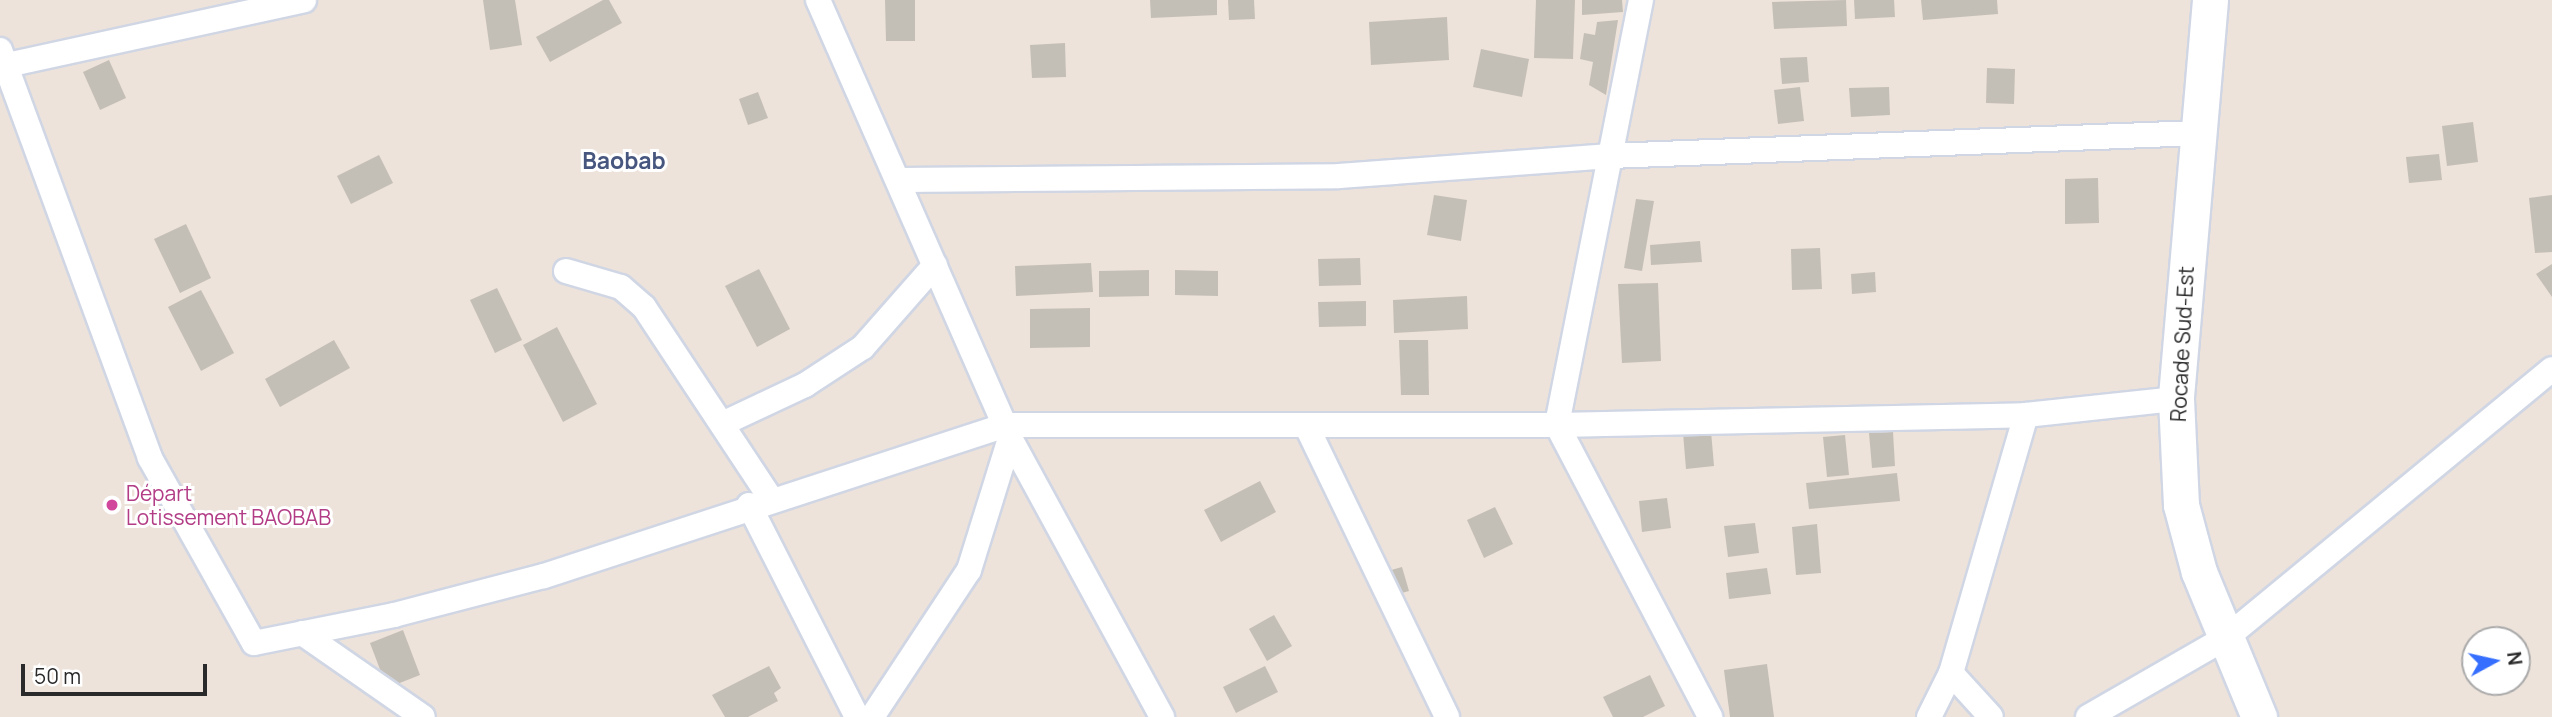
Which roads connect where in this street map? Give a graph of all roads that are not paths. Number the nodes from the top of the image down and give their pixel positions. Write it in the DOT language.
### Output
graph roads {
  1 [pos="304,0"];
  2 [pos="1641,0"];
  3 [pos="2210,0"];
  4 [pos="823,2"];
  5 [pos="214,9"];
  6 [pos="3,58"];
  7 [pos="2197,133"];
  8 [pos="1610,156"];
  9 [pos="900,180"];
  10 [pos="935,265"];
  11 [pos="566,271"];
  12 [pos="2552,369"];
  13 [pos="2176,399"];
  14 [pos="2026,415"];
  15 [pos="722,424"];
  16 [pos="1557,425"];
  17 [pos="1307,427"];
  18 [pos="1007,432"];
  19 [pos="760,502"];
  20 [pos="302,633"];
  21 [pos="2227,637"];
  22 [pos="1951,673"];
  23 [pos="424,717"];
  24 [pos="857,717"];
  25 [pos="872,717"];
  26 [pos="1162,717"];
  27 [pos="1447,717"];
  28 [pos="1710,717"];
  29 [pos="1929,717"];
  30 [pos="1991,717"];
  31 [pos="2088,717"];
  32 [pos="2259,717"];
  1 -- 5 [label="street"];
  2 -- 8 [label="street"];
  3 -- 7 [label="street, Rocade Sud-Est"];
  4 -- 9 [label="street"];
  5 -- 6 [label="street"];
  6 -- 20 [label="street"];
  7 -- 8 [label="street"];
  7 -- 13 [label="street, Rocade Sud-Est"];
  8 -- 9 [label="street"];
  8 -- 16 [label="street"];
  9 -- 10 [label="street"];
  10 -- 15 [label="street"];
  10 -- 18 [label="street"];
  11 -- 15 [label="street"];
  12 -- 21 [label="street"];
  13 -- 14 [label="street"];
  13 -- 21 [label="street, Rocade Sud-Est"];
  14 -- 16 [label="street"];
  14 -- 22 [label="street"];
  15 -- 19 [label="street"];
  16 -- 17 [label="street"];
  16 -- 28 [label="street"];
  17 -- 18 [label="street"];
  17 -- 27 [label="street"];
  18 -- 19 [label="street"];
  18 -- 25 [label="street"];
  18 -- 26 [label="street"];
  19 -- 20 [label="street"];
  19 -- 24 [label="street"];
  20 -- 23 [label="street"];
  21 -- 31 [label="street"];
  21 -- 32 [label="street, Rocade Sud-Est"];
  22 -- 29 [label="street"];
  22 -- 30 [label="street"];
}
